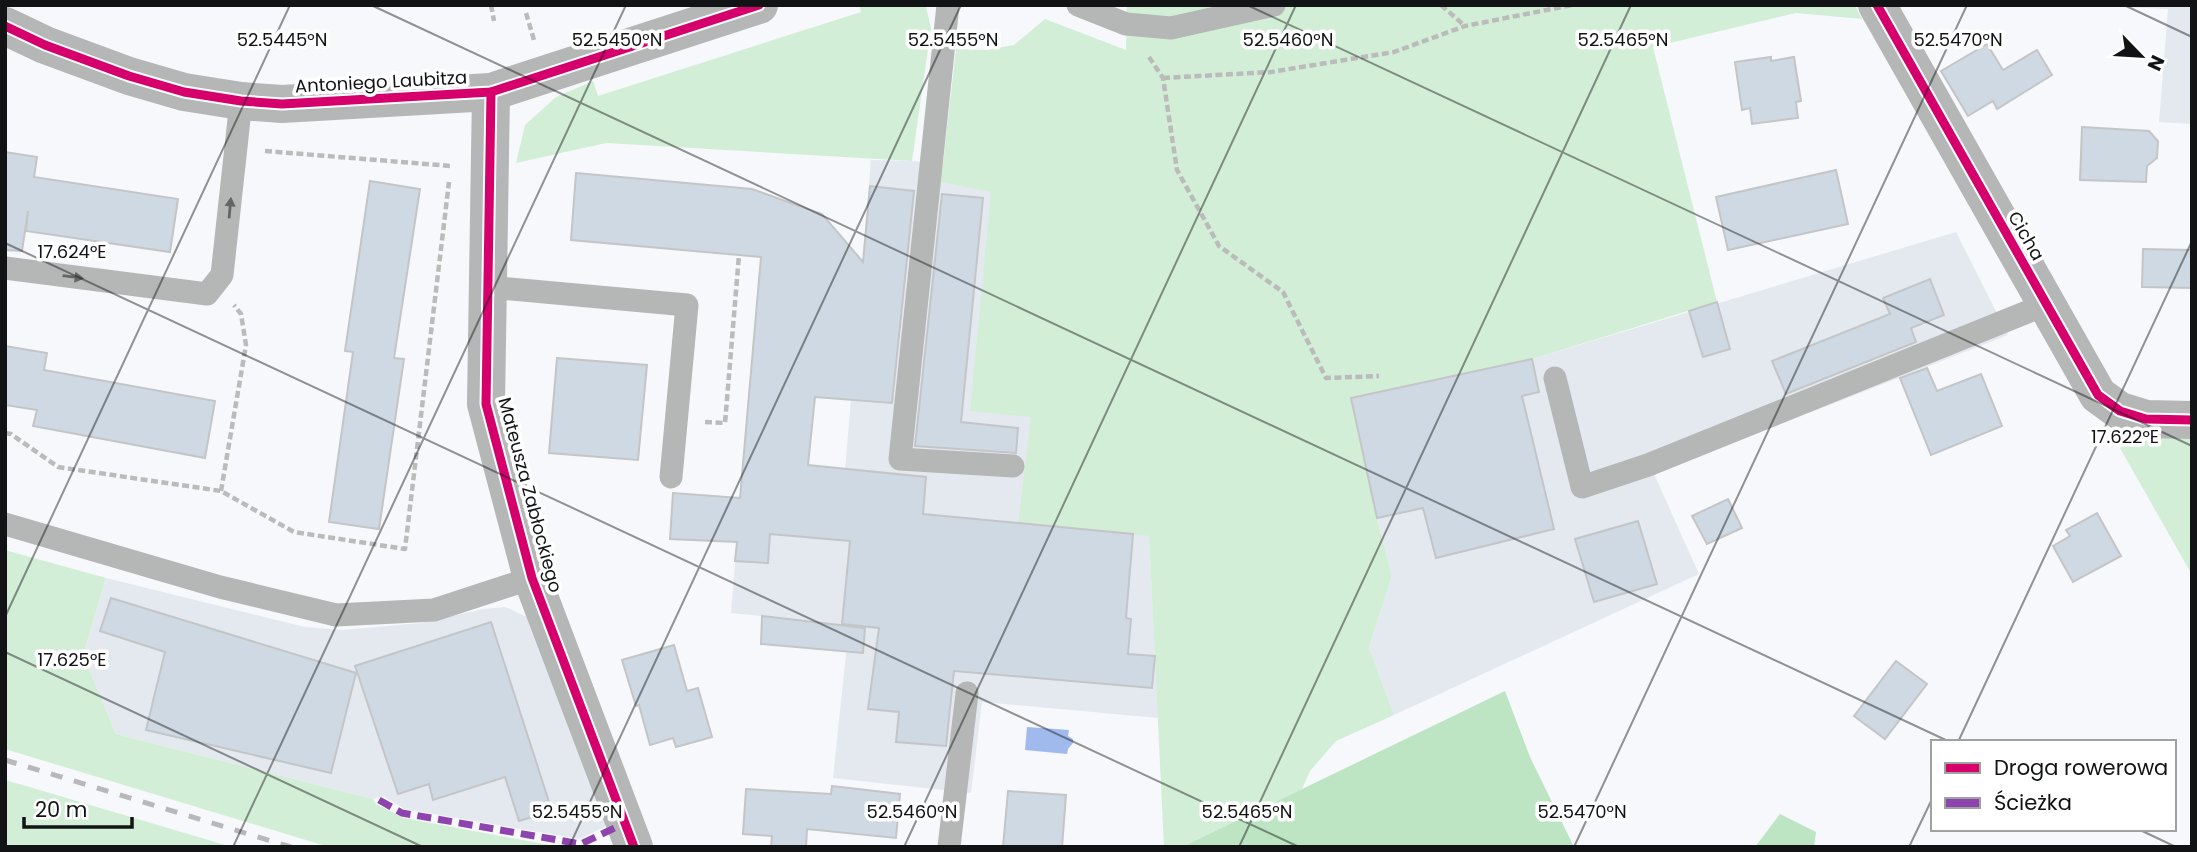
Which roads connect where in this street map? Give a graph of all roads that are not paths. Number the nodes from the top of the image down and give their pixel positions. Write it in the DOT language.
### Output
graph roads {
  1 [pos="759,5"];
  2 [pos="948,5"];
  3 [pos="1078,5"];
  4 [pos="1273,5"];
  5 [pos="1877,5"];
  6 [pos="1115,15"];
  7 [pos="5,26"];
  8 [pos="491,92"];
  9 [pos="241,101"];
  10 [pos="5,268"];
  11 [pos="488,287"];
  12 [pos="2047,304"];
  13 [pos="1556,378"];
  14 [pos="2192,420"];
  15 [pos="1013,466"];
  16 [pos="671,477"];
  17 [pos="5,524"];
  18 [pos="532,578"];
  19 [pos="967,693"];
  20 [pos="634,847"];
  21 [pos="949,847"];
  1 -- 8 [label="street, Antoniego Laubitza"];
  2 -- 15 [label="lane"];
  3 -- 6 [label="lane"];
  4 -- 6 [label="lane"];
  5 -- 12 [label="street, Cicha"];
  7 -- 9 [label="street, Antoniego Laubitza"];
  8 -- 9 [label="street, Antoniego Laubitza"];
  8 -- 11 [label="street, Mateusza Zabłockiego"];
  10 -- 9 [label="lane, one-way"];
  11 -- 16 [label="lane"];
  11 -- 18 [label="street, Mateusza Zabłockiego"];
  12 -- 13 [label="lane"];
  12 -- 14 [label="street, Cicha"];
  17 -- 18 [label="lane"];
  18 -- 20 [label="street, Mateusza Zabłockiego"];
  19 -- 21 [label="lane"];
}
